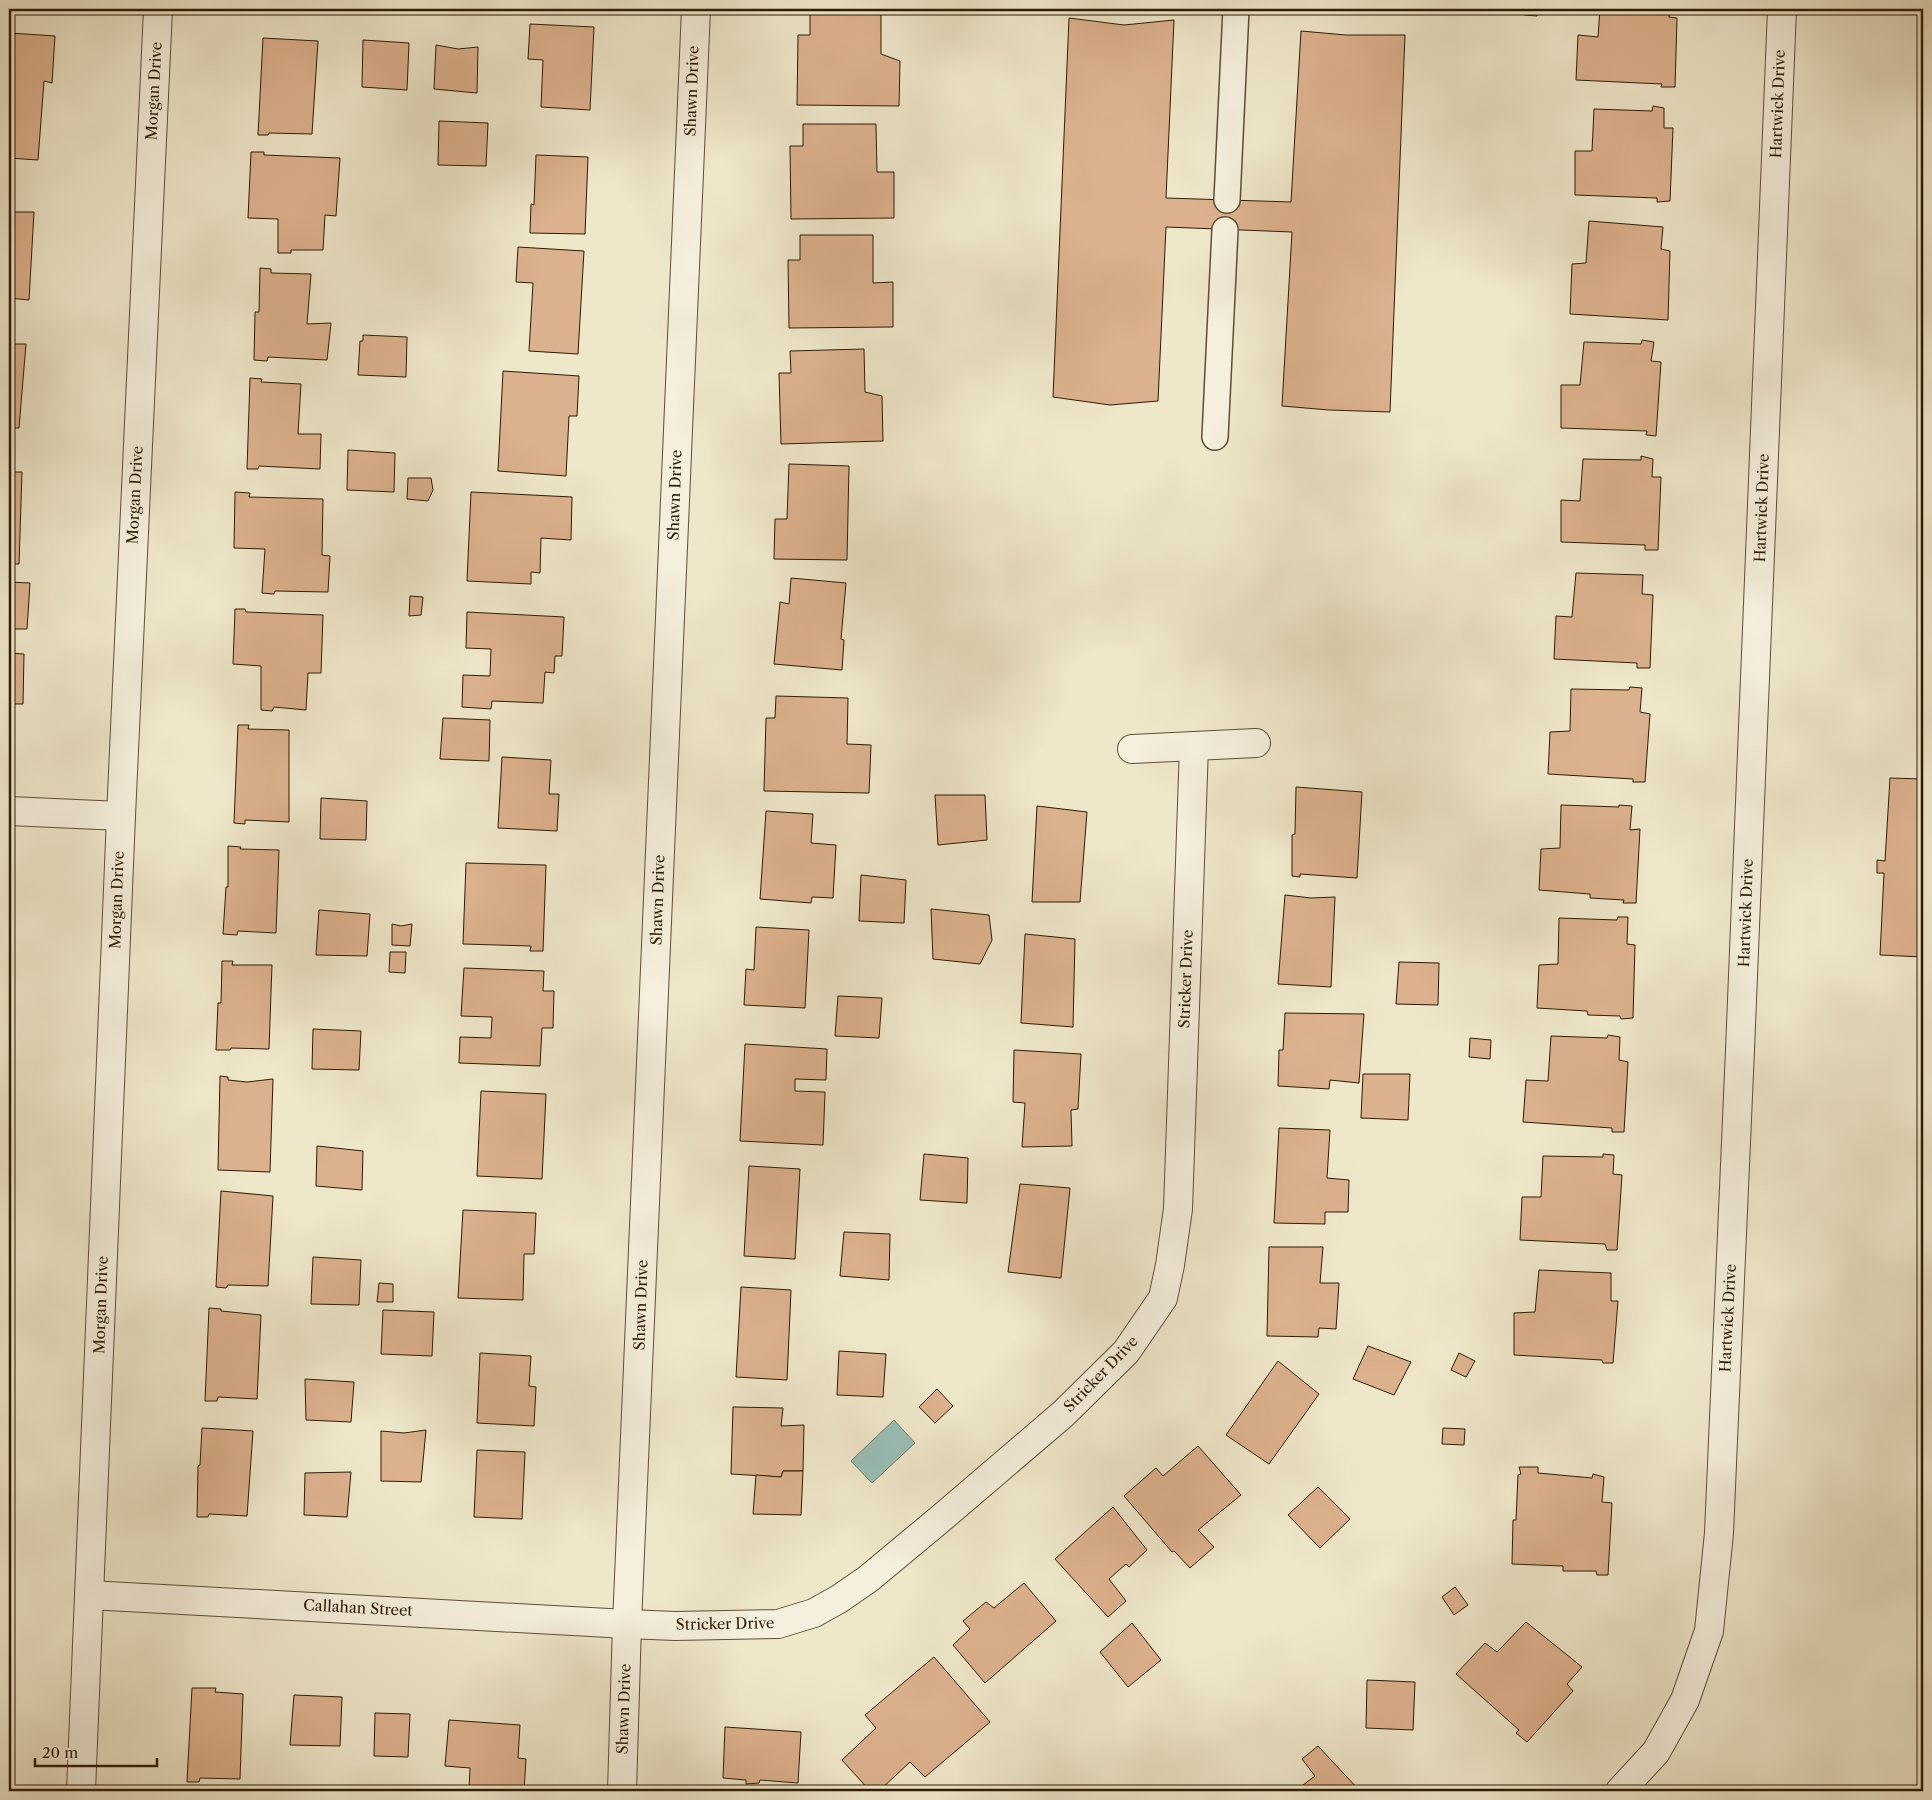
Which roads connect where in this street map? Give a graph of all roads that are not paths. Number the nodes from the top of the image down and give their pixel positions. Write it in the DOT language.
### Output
graph roads {
  1 [pos="158,9"];
  2 [pos="696,9"];
  3 [pos="1236,9"];
  4 [pos="1782,9"];
  5 [pos="1227,200"];
  6 [pos="1225,230"];
  7 [pos="1215,437"];
  8 [pos="1256,743"];
  9 [pos="1194,746"];
  10 [pos="1132,749"];
  11 [pos="9,811"];
  12 [pos="120,816"];
  13 [pos="89,1595"];
  14 [pos="627,1624"];
  15 [pos="81,1791"];
  16 [pos="622,1791"];
  17 [pos="1620,1791"];
  1 -- 12 [label="street, Morgan Drive"];
  2 -- 14 [label="street, Shawn Drive"];
  3 -- 5 [label="lane"];
  4 -- 17 [label="street, Hartwick Drive"];
  6 -- 7 [label="lane"];
  8 -- 9 [label="street"];
  9 -- 10 [label="street"];
  9 -- 14 [label="street, Stricker Drive"];
  11 -- 12 [label="street"];
  12 -- 13 [label="street, Morgan Drive"];
  13 -- 14 [label="street, Callahan Street"];
  13 -- 15 [label="street, Morgan Drive"];
  14 -- 16 [label="street, Shawn Drive"];
}
